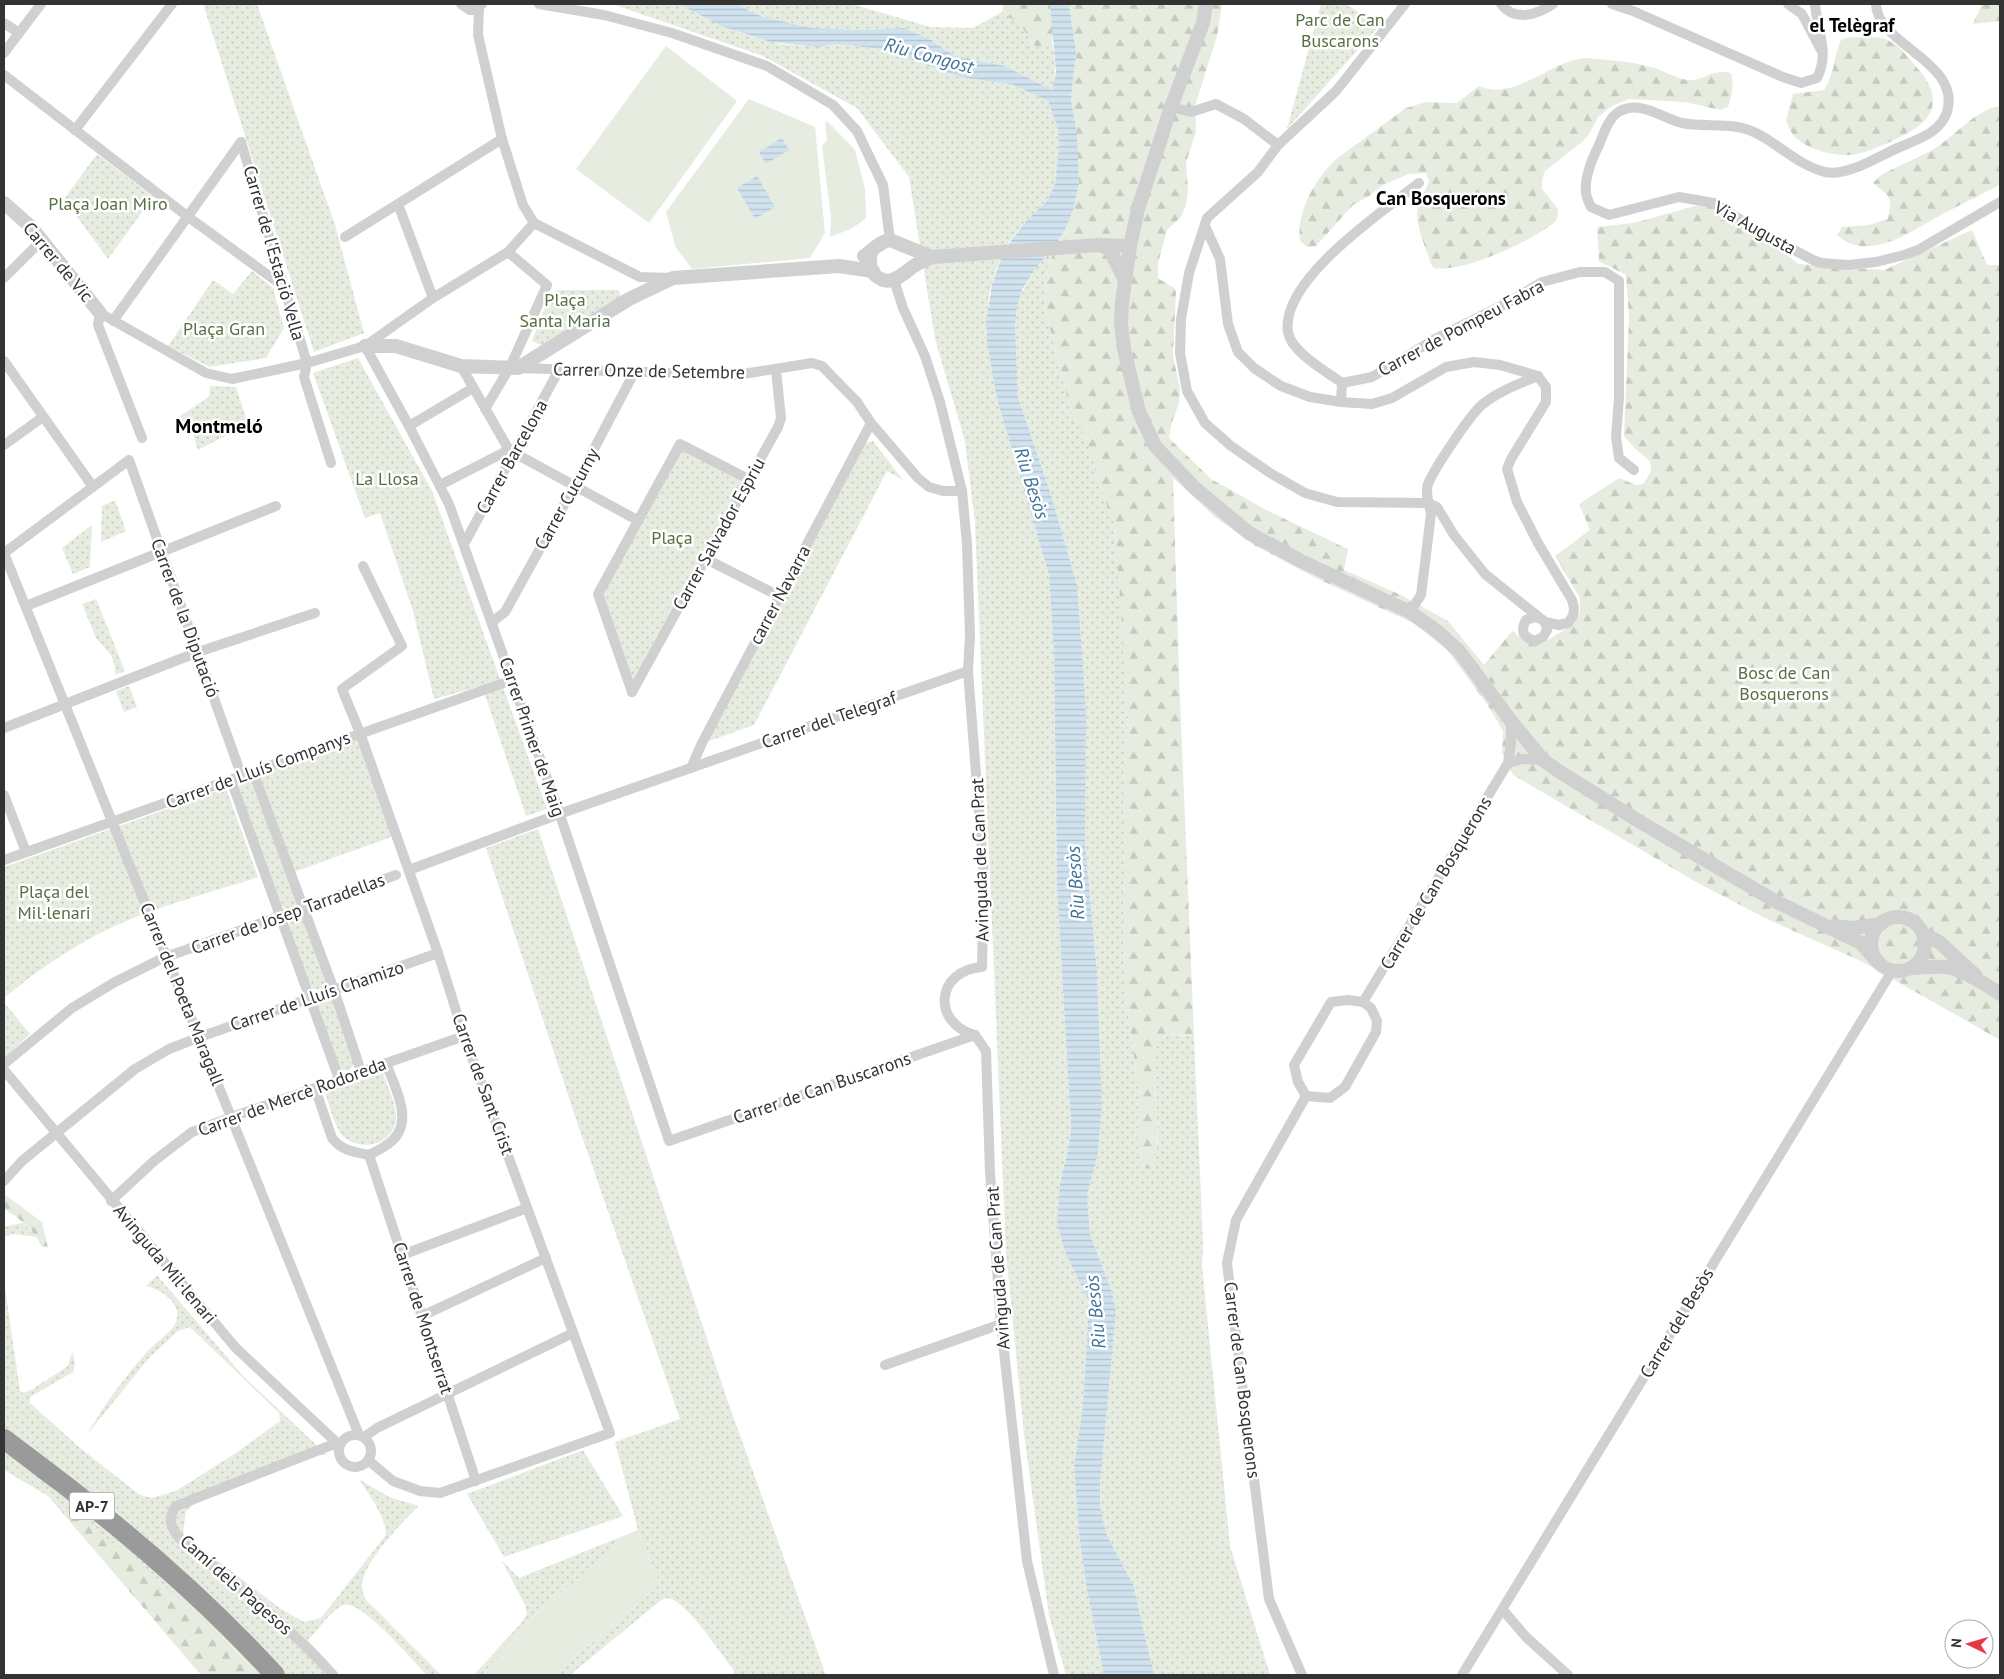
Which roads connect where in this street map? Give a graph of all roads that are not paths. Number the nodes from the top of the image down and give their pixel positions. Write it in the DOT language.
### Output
graph roads {
  1 [pos="41,4"];
  2 [pos="172,4"];
  3 [pos="461,4"];
  4 [pos="539,4"];
  5 [pos="1206,4"];
  6 [pos="1405,4"];
  7 [pos="1500,4"];
  8 [pos="1553,4"];
  9 [pos="1612,4"];
  10 [pos="1788,4"];
  11 [pos="1815,4"];
  12 [pos="1876,4"];
  13 [pos="480,6"];
  14 [pos="4,23"];
  15 [pos="19,33"];
  16 [pos="4,53"];
  17 [pos="1823,53"];
  18 [pos="4,76"];
  19 [pos="1171,107"];
  20 [pos="75,130"];
  21 [pos="502,139"];
  22 [pos="1278,145"];
  23 [pos="1419,183"];
  24 [pos="2000,202"];
  25 [pos="4,203"];
  26 [pos="398,204"];
  27 [pos="1138,209"];
  28 [pos="187,216"];
  29 [pos="534,223"];
  30 [pos="1205,226"];
  31 [pos="345,237"];
  32 [pos="42,240"];
  33 [pos="896,242"];
  34 [pos="1097,245"];
  35 [pos="1130,246"];
  36 [pos="508,252"];
  37 [pos="871,252"];
  38 [pos="932,257"];
  39 [pos="839,266"];
  40 [pos="873,271"];
  41 [pos="907,271"];
  42 [pos="640,277"];
  43 [pos="4,278"];
  44 [pos="673,278"];
  45 [pos="894,280"];
  46 [pos="1125,280"];
  47 [pos="283,286"];
  48 [pos="642,292"];
  49 [pos="433,298"];
  50 [pos="100,313"];
  51 [pos="113,321"];
  52 [pos="391,328"];
  53 [pos="365,346"];
  54 [pos="396,346"];
  55 [pos="4,361"];
  56 [pos="307,363"];
  57 [pos="461,366"];
  58 [pos="514,367"];
  59 [pos="559,370"];
  60 [pos="776,370"];
  61 [pos="635,372"];
  62 [pos="1538,376"];
  63 [pos="1342,383"];
  64 [pos="473,388"];
  65 [pos="1341,402"];
  66 [pos="485,409"];
  67 [pos="43,416"];
  68 [pos="871,423"];
  69 [pos="409,426"];
  70 [pos="142,438"];
  71 [pos="4,445"];
  72 [pos="511,452"];
  73 [pos="331,463"];
  74 [pos="1634,470"];
  75 [pos="750,480"];
  76 [pos="440,485"];
  77 [pos="92,487"];
  78 [pos="574,487"];
  79 [pos="962,491"];
  80 [pos="1428,503"];
  81 [pos="276,506"];
  82 [pos="637,520"];
  83 [pos="464,544"];
  84 [pos="161,552"];
  85 [pos="4,553"];
  86 [pos="706,559"];
  87 [pos="363,566"];
  88 [pos="779,596"];
  89 [pos="26,606"];
  90 [pos="1410,612"];
  91 [pos="315,613"];
  92 [pos="492,622"];
  93 [pos="198,652"];
  94 [pos="968,671"];
  95 [pos="512,680"];
  96 [pos="65,704"];
  97 [pos="1511,721"];
  98 [pos="4,728"];
  99 [pos="360,733"];
  100 [pos="1543,760"];
  101 [pos="1508,763"];
  102 [pos="690,768"];
  103 [pos="253,772"];
  104 [pos="242,777"];
  105 [pos="231,780"];
  106 [pos="4,795"];
  107 [pos="559,814"];
  108 [pos="114,822"];
  109 [pos="26,852"];
  110 [pos="4,860"];
  111 [pos="409,870"];
  112 [pos="396,875"];
  113 [pos="304,908"];
  114 [pos="280,917"];
  115 [pos="1880,924"];
  116 [pos="1827,925"];
  117 [pos="1924,934"];
  118 [pos="438,954"];
  119 [pos="168,957"];
  120 [pos="1877,961"];
  121 [pos="1911,968"];
  122 [pos="1892,970"];
  123 [pos="1984,984"];
  124 [pos="334,990"];
  125 [pos="2000,994"];
  126 [pos="309,998"];
  127 [pos="1363,1002"];
  128 [pos="975,1035"];
  129 [pos="200,1036"];
  130 [pos="464,1036"];
  131 [pos="386,1063"];
  132 [pos="4,1064"];
  133 [pos="4,1070"];
  134 [pos="361,1071"];
  135 [pos="339,1079"];
  136 [pos="314,1088"];
  137 [pos="1306,1096"];
  138 [pos="232,1117"];
  139 [pos="56,1133"];
  140 [pos="669,1141"];
  141 [pos="369,1155"];
  142 [pos="4,1181"];
  143 [pos="111,1201"];
  144 [pos="528,1208"];
  145 [pos="402,1255"];
  146 [pos="546,1258"];
  147 [pos="422,1316"];
  148 [pos="1001,1324"];
  149 [pos="573,1333"];
  150 [pos="885,1366"];
  151 [pos="448,1394"];
  152 [pos="361,1436"];
  153 [pos="4,1439"];
  154 [pos="339,1443"];
  155 [pos="4,1449"];
  156 [pos="368,1460"];
  157 [pos="476,1480"];
  158 [pos="177,1578"];
  159 [pos="1503,1610"];
  160 [pos="275,1675"];
  161 [pos="333,1675"];
  162 [pos="1054,1675"];
  163 [pos="1302,1675"];
  164 [pos="1462,1675"];
  165 [pos="1568,1675"];
  1 -- 15 [label="street"];
  2 -- 20 [label="street"];
  3 -- 13 [label="street"];
  4 -- 33 [label="street"];
  5 -- 19 [label="street"];
  6 -- 22 [label="street"];
  7 -- 8 [label="street"];
  9 -- 17 [label="street"];
  10 -- 17 [label="street"];
  11 -- 17 [label="street"];
  12 -- 24 [label="street, Via Augusta"];
  13 -- 21 [label="street"];
  14 -- 15 [label="street"];
  15 -- 16 [label="street"];
  18 -- 20 [label="street"];
  19 -- 22 [label="street"];
  19 -- 27 [label="street"];
  20 -- 28 [label="street"];
  21 -- 26 [label="street"];
  21 -- 29 [label="street"];
  22 -- 30 [label="street"];
  23 -- 63 [label="street"];
  25 -- 32 [label="street, Carrer de Vic"];
  26 -- 31 [label="street"];
  26 -- 49 [label="street"];
  27 -- 34 [label="street"];
  27 -- 35 [label="street"];
  28 -- 47 [label="street"];
  28 -- 47 [label="street, Carrer de l'Estació Vella"];
  28 -- 51 [label="street"];
  29 -- 36 [label="street"];
  29 -- 42 [label="street"];
  30 -- 65 [label="street"];
  30 -- 80 [label="street"];
  32 -- 43 [label="street"];
  32 -- 50 [label="street, Carrer de Vic"];
  33 -- 37 [label="street"];
  33 -- 38 [label="street"];
  33 -- 41 [label="street"];
  34 -- 35 [label="street"];
  34 -- 38 [label="street"];
  34 -- 46 [label="street"];
  35 -- 46 [label="street"];
  36 -- 49 [label="street"];
  36 -- 58 [label="street"];
  37 -- 39 [label="street"];
  37 -- 40 [label="street"];
  38 -- 41 [label="street"];
  39 -- 40 [label="street"];
  39 -- 44 [label="street"];
  40 -- 45 [label="street"];
  41 -- 45 [label="street"];
  42 -- 44 [label="street"];
  42 -- 48 [label="street"];
  44 -- 48 [label="street"];
  45 -- 79 [label="street, Avinguda de Can Prat"];
  46 -- 90 [label="street"];
  47 -- 56 [label="street, Carrer de l'Estació Vella"];
  48 -- 58 [label="street"];
  49 -- 52 [label="street"];
  50 -- 51 [label="street"];
  50 -- 70 [label="street, Carrer de Vic"];
  51 -- 56 [label="street"];
  52 -- 53 [label="street"];
  52 -- 54 [label="street"];
  53 -- 54 [label="street"];
  53 -- 56 [label="street"];
  53 -- 69 [label="street, Carrer Primer de Maig"];
  54 -- 57 [label="street"];
  55 -- 67 [label="street"];
  56 -- 73 [label="street, Carrer de l'Estació Vella"];
  57 -- 58 [label="street"];
  57 -- 64 [label="street"];
  58 -- 59 [label="street, Carrer Onze de Setembre"];
  58 -- 66 [label="street"];
  59 -- 61 [label="street, Carrer Onze de Setembre"];
  59 -- 72 [label="street, Carrer Barcelona"];
  60 -- 61 [label="street, Carrer Onze de Setembre"];
  60 -- 68 [label="street, Carrer Onze de Setembre"];
  60 -- 75 [label="street, Carrer Salvador Espriu"];
  61 -- 78 [label="street, Carrer Cucurny"];
  62 -- 65 [label="street"];
  62 -- 80 [label="street"];
  62 -- 80 [label="street"];
  63 -- 65 [label="street"];
  63 -- 74 [label="street, Carrer de Pompeu Fabra"];
  64 -- 66 [label="street"];
  64 -- 69 [label="street"];
  66 -- 72 [label="street"];
  67 -- 71 [label="street"];
  67 -- 77 [label="street"];
  68 -- 79 [label="street, Carrer Onze de Setembre"];
  68 -- 88 [label="street, carrer Navarra"];
  69 -- 76 [label="street, Carrer Primer de Maig"];
  72 -- 76 [label="street"];
  72 -- 78 [label="street"];
  72 -- 83 [label="street, Carrer Barcelona"];
  75 -- 82 [label="street"];
  75 -- 86 [label="street, Carrer Salvador Espriu"];
  76 -- 83 [label="street, Carrer Primer de Maig"];
  77 -- 84 [label="street, Carrer de la Diputació"];
  77 -- 85 [label="street"];
  78 -- 82 [label="street"];
  78 -- 92 [label="street, Carrer Cucurny"];
  79 -- 94 [label="street, Avinguda de Can Prat"];
  80 -- 90 [label="street"];
  81 -- 84 [label="street"];
  82 -- 86 [label="street, Carrer Salvador Espriu"];
  83 -- 92 [label="street, Carrer Primer de Maig"];
  84 -- 89 [label="street"];
  84 -- 93 [label="street, Carrer de la Diputació"];
  85 -- 89 [label="street, Carrer del Poeta Maragall"];
  86 -- 88 [label="street"];
  87 -- 99 [label="street, Carrer de Sant Crist"];
  88 -- 102 [label="street, carrer Navarra"];
  89 -- 96 [label="street, Carrer del Poeta Maragall"];
  90 -- 97 [label="street"];
  91 -- 93 [label="street"];
  92 -- 95 [label="street, Carrer Primer de Maig"];
  93 -- 96 [label="street"];
  93 -- 104 [label="street, Carrer de la Diputació"];
  94 -- 102 [label="street, Carrer del Telegraf"];
  94 -- 128 [label="street, Avinguda de Can Prat"];
  95 -- 99 [label="street, Carrer de Lluís Companys"];
  95 -- 107 [label="street, Carrer Primer de Maig"];
  96 -- 98 [label="street"];
  96 -- 108 [label="street, Carrer del Poeta Maragall"];
  97 -- 100 [label="street"];
  97 -- 101 [label="street, Carrer de Can Bosquerons"];
  99 -- 103 [label="street, Carrer de Lluís Companys"];
  99 -- 111 [label="street, Carrer de Sant Crist"];
  100 -- 101 [label="street"];
  100 -- 116 [label="street"];
  101 -- 127 [label="street, Carrer de Can Bosquerons"];
  102 -- 107 [label="street, Carrer del Telegraf"];
  103 -- 104 [label="street, Carrer de Lluís Companys"];
  103 -- 113 [label="street"];
  104 -- 105 [label="street, Carrer de Lluís Companys"];
  105 -- 108 [label="street, Carrer de Lluís Companys"];
  105 -- 114 [label="street"];
  106 -- 109 [label="street"];
  107 -- 111 [label="street, Carrer del Telegraf"];
  107 -- 140 [label="street, Carrer Primer de Maig"];
  108 -- 109 [label="street, Carrer de Lluís Companys"];
  108 -- 119 [label="street, Carrer del Poeta Maragall"];
  109 -- 110 [label="street, Carrer de Lluís Companys"];
  111 -- 118 [label="street, Carrer de Sant Crist"];
  112 -- 113 [label="street, Carrer de Josep Tarradellas"];
  113 -- 114 [label="street, Carrer de Josep Tarradellas"];
  113 -- 124 [label="street"];
  114 -- 119 [label="street, Carrer de Josep Tarradellas"];
  114 -- 126 [label="street"];
  115 -- 116 [label="street"];
  115 -- 117 [label="street"];
  115 -- 120 [label="street"];
  116 -- 120 [label="street"];
  117 -- 121 [label="street"];
  117 -- 123 [label="street"];
  118 -- 124 [label="street, Carrer de Lluís Chamizo"];
  118 -- 130 [label="street, Carrer de Sant Crist"];
  119 -- 129 [label="street, Carrer del Poeta Maragall"];
  119 -- 132 [label="street, Carrer de Josep Tarradellas"];
  120 -- 122 [label="street"];
  121 -- 122 [label="street"];
  121 -- 123 [label="street"];
  122 -- 159 [label="street, Carrer del Besòs"];
  123 -- 125 [label="street"];
  124 -- 126 [label="street, Carrer de Lluís Chamizo"];
  124 -- 134 [label="street"];
  126 -- 129 [label="street, Carrer de Lluís Chamizo"];
  126 -- 135 [label="street"];
  127 -- 137 [label="street"];
  127 -- 137 [label="street"];
  128 -- 140 [label="street, Carrer de Can Buscarons"];
  128 -- 148 [label="street, Avinguda de Can Prat"];
  129 -- 138 [label="street, Carrer del Poeta Maragall"];
  129 -- 139 [label="street, Carrer de Lluís Chamizo"];
  130 -- 131 [label="street, Carrer de Mercè Rodoreda"];
  130 -- 144 [label="street, Carrer de Sant Crist"];
  131 -- 134 [label="street, Carrer de Mercè Rodoreda"];
  131 -- 141 [label="street"];
  133 -- 139 [label="street, Avinguda Mil·lenari"];
  134 -- 135 [label="street, Carrer de Mercè Rodoreda"];
  135 -- 136 [label="street, Carrer de Mercè Rodoreda"];
  136 -- 138 [label="street, Carrer de Mercè Rodoreda"];
  136 -- 141 [label="street"];
  137 -- 163 [label="street, Carrer de Can Bosquerons"];
  138 -- 143 [label="street, Carrer de Mercè Rodoreda"];
  138 -- 152 [label="street, Carrer del Poeta Maragall"];
  139 -- 142 [label="street, Carrer de Lluís Chamizo"];
  139 -- 143 [label="street, Avinguda Mil·lenari"];
  141 -- 145 [label="street, Carrer de Montserrat"];
  143 -- 154 [label="street, Avinguda Mil·lenari"];
  144 -- 145 [label="street"];
  144 -- 146 [label="street, Carrer de Sant Crist"];
  145 -- 147 [label="street, Carrer de Montserrat"];
  146 -- 147 [label="street"];
  146 -- 149 [label="street, Carrer de Sant Crist"];
  147 -- 151 [label="street, Carrer de Montserrat"];
  148 -- 150 [label="street"];
  148 -- 162 [label="street, Avinguda de Can Prat"];
  149 -- 151 [label="street"];
  149 -- 157 [label="street, Carrer de Sant Crist"];
  151 -- 152 [label="street"];
  151 -- 157 [label="street, Carrer de Montserrat"];
  152 -- 154 [label="street"];
  152 -- 156 [label="street"];
  153 -- 158 [label="highway, AP-7"];
  154 -- 156 [label="street"];
  154 -- 161 [label="street, Camí dels Pagesos"];
  155 -- 158 [label="highway"];
  156 -- 157 [label="street"];
  158 -- 160 [label="highway, AP-7"];
  159 -- 164 [label="street, Carrer del Besòs"];
  159 -- 165 [label="street"];
}
